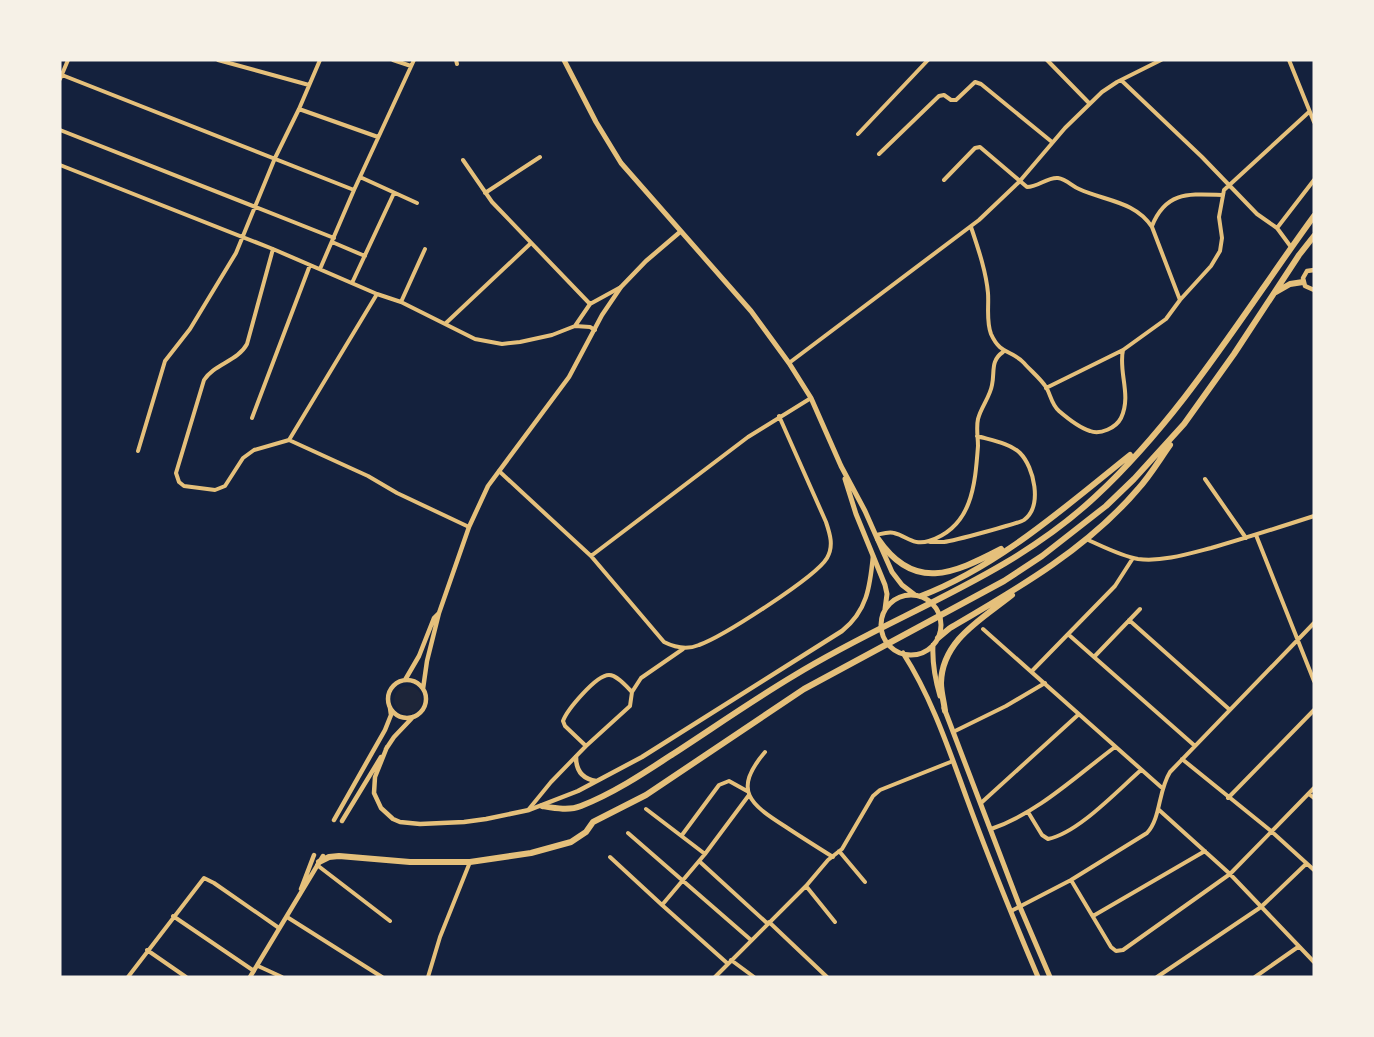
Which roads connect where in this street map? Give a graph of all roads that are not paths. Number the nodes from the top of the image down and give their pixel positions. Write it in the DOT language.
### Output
graph roads {
  1 [pos="68,60"];
  2 [pos="218,60"];
  3 [pos="320,60"];
  4 [pos="393,60"];
  5 [pos="414,60"];
  6 [pos="564,60"];
  7 [pos="928,60"];
  8 [pos="1047,60"];
  9 [pos="1161,60"];
  10 [pos="1289,60"];
  11 [pos="238,62"];
  12 [pos="411,66"];
  13 [pos="61,77"];
  14 [pos="1122,80"];
  15 [pos="309,85"];
  16 [pos="1089,103"];
  17 [pos="299,109"];
  18 [pos="1309,112"];
  19 [pos="1314,123"];
  20 [pos="60,130"];
  21 [pos="858,134"];
  22 [pos="378,137"];
  23 [pos="1052,142"];
  24 [pos="879,154"];
  25 [pos="540,157"];
  26 [pos="275,158"];
  27 [pos="463,160"];
  28 [pos="60,165"];
  29 [pos="360,177"];
  30 [pos="944,180"];
  31 [pos="1314,180"];
  32 [pos="1019,182"];
  33 [pos="1229,184"];
  34 [pos="354,190"];
  35 [pos="394,193"];
  36 [pos="485,193"];
  37 [pos="1222,195"];
  38 [pos="417,203"];
  39 [pos="254,206"];
  40 [pos="1314,216"];
  41 [pos="971,227"];
  42 [pos="1152,227"];
  43 [pos="1277,228"];
  44 [pos="680,232"];
  45 [pos="1314,236"];
  46 [pos="241,237"];
  47 [pos="333,240"];
  48 [pos="530,243"];
  49 [pos="1291,247"];
  50 [pos="273,249"];
  51 [pos="425,249"];
  52 [pos="365,256"];
  53 [pos="310,265"];
  54 [pos="320,269"];
  55 [pos="1314,270"];
  56 [pos="1303,282"];
  57 [pos="352,283"];
  58 [pos="621,287"];
  59 [pos="1314,290"];
  60 [pos="377,294"];
  61 [pos="1273,294"];
  62 [pos="1180,300"];
  63 [pos="401,302"];
  64 [pos="590,304"];
  65 [pos="446,323"];
  66 [pos="574,326"];
  67 [pos="595,330"];
  68 [pos="1123,350"];
  69 [pos="1003,352"];
  70 [pos="789,363"];
  71 [pos="1046,388"];
  72 [pos="811,398"];
  73 [pos="779,416"];
  74 [pos="252,418"];
  75 [pos="1163,424"];
  76 [pos="1184,424"];
  77 [pos="977,435"];
  78 [pos="289,440"];
  79 [pos="138,451"];
  80 [pos="841,466"];
  81 [pos="498,470"];
  82 [pos="1205,479"];
  83 [pos="1314,516"];
  84 [pos="469,527"];
  85 [pos="1031,533"];
  86 [pos="1256,535"];
  87 [pos="877,537"];
  88 [pos="1246,538"];
  89 [pos="1085,539"];
  90 [pos="927,542"];
  91 [pos="873,554"];
  92 [pos="591,556"];
  93 [pos="1133,558"];
  94 [pos="1041,573"];
  95 [pos="918,596"];
  96 [pos="1140,609"];
  97 [pos="884,611"];
  98 [pos="439,613"];
  99 [pos="1129,620"];
  100 [pos="1314,623"];
  101 [pos="983,628"];
  102 [pos="1069,635"];
  103 [pos="938,638"];
  104 [pos="1299,639"];
  105 [pos="933,645"];
  106 [pos="683,648"];
  107 [pos="903,653"];
  108 [pos="1094,657"];
  109 [pos="1032,671"];
  110 [pos="405,680"];
  111 [pos="1314,681"];
  112 [pos="1045,683"];
  113 [pos="423,689"];
  114 [pos="632,692"];
  115 [pos="390,708"];
  116 [pos="1230,710"];
  117 [pos="1314,710"];
  118 [pos="945,711"];
  119 [pos="1079,714"];
  120 [pos="413,717"];
  121 [pos="953,732"];
  122 [pos="586,746"];
  123 [pos="1196,746"];
  124 [pos="387,747"];
  125 [pos="1115,747"];
  126 [pos="765,752"];
  127 [pos="576,757"];
  128 [pos="1182,759"];
  129 [pos="953,761"];
  130 [pos="1141,770"];
  131 [pos="596,781"];
  132 [pos="1162,788"];
  133 [pos="1314,788"];
  134 [pos="748,793"];
  135 [pos="1309,794"];
  136 [pos="1228,798"];
  137 [pos="1314,798"];
  138 [pos="981,803"];
  139 [pos="542,806"];
  140 [pos="646,809"];
  141 [pos="1158,809"];
  142 [pos="529,810"];
  143 [pos="1028,812"];
  144 [pos="334,820"];
  145 [pos="342,821"];
  146 [pos="990,829"];
  147 [pos="1271,831"];
  148 [pos="628,833"];
  149 [pos="682,835"];
  150 [pos="839,851"];
  151 [pos="1205,851"];
  152 [pos="705,854"];
  153 [pos="314,855"];
  154 [pos="610,857"];
  155 [pos="833,857"];
  156 [pos="320,861"];
  157 [pos="699,861"];
  158 [pos="470,862"];
  159 [pos="1306,864"];
  160 [pos="1314,870"];
  161 [pos="1230,874"];
  162 [pos="1071,880"];
  163 [pos="682,881"];
  164 [pos="865,882"];
  165 [pos="806,886"];
  166 [pos="300,892"];
  167 [pos="662,905"];
  168 [pos="1020,907"];
  169 [pos="1261,907"];
  170 [pos="1011,911"];
  171 [pos="173,916"];
  172 [pos="286,916"];
  173 [pos="1093,916"];
  174 [pos="390,921"];
  175 [pos="835,922"];
  176 [pos="769,923"];
  177 [pos="279,928"];
  178 [pos="751,940"];
  179 [pos="1298,947"];
  180 [pos="147,950"];
  181 [pos="729,962"];
  182 [pos="1314,962"];
  183 [pos="258,966"];
  184 [pos="254,971"];
  185 [pos="128,977"];
  186 [pos="186,977"];
  187 [pos="250,977"];
  188 [pos="282,977"];
  189 [pos="382,977"];
  190 [pos="428,977"];
  191 [pos="715,977"];
  192 [pos="754,977"];
  193 [pos="827,977"];
  194 [pos="1038,977"];
  195 [pos="1050,977"];
  196 [pos="1157,977"];
  197 [pos="1255,977"];
  1 -- 13 [label="street"];
  2 -- 11 [label="street"];
  3 -- 15 [label="street"];
  4 -- 12 [label="street"];
  5 -- 12 [label="street"];
  6 -- 44 [label="main road"];
  7 -- 21 [label="street"];
  8 -- 16 [label="street"];
  9 -- 14 [label="street"];
  10 -- 18 [label="street"];
  11 -- 15 [label="street"];
  12 -- 22 [label="street"];
  13 -- 26 [label="street"];
  14 -- 16 [label="street"];
  14 -- 33 [label="street"];
  15 -- 17 [label="street"];
  16 -- 23 [label="street"];
  17 -- 22 [label="street"];
  17 -- 26 [label="street"];
  18 -- 19 [label="street"];
  18 -- 33 [label="street"];
  20 -- 39 [label="street"];
  22 -- 29 [label="street"];
  23 -- 24 [label="street"];
  23 -- 32 [label="street"];
  25 -- 36 [label="street"];
  26 -- 34 [label="street"];
  26 -- 39 [label="street"];
  27 -- 36 [label="street"];
  28 -- 46 [label="street"];
  29 -- 34 [label="street"];
  29 -- 35 [label="street"];
  30 -- 32 [label="street"];
  31 -- 43 [label="street"];
  32 -- 41 [label="street"];
  32 -- 42 [label="street"];
  33 -- 37 [label="street"];
  33 -- 43 [label="street"];
  34 -- 47 [label="street"];
  35 -- 38 [label="street"];
  35 -- 52 [label="street"];
  36 -- 48 [label="street"];
  37 -- 42 [label="street"];
  37 -- 62 [label="street"];
  39 -- 46 [label="street"];
  39 -- 47 [label="street"];
  40 -- 49 [label="highway"];
  41 -- 69 [label="street"];
  41 -- 70 [label="street"];
  42 -- 62 [label="street"];
  43 -- 49 [label="street"];
  44 -- 58 [label="street"];
  44 -- 70 [label="main road"];
  45 -- 61 [label="highway"];
  46 -- 50 [label="street"];
  46 -- 79 [label="street"];
  47 -- 52 [label="street"];
  47 -- 54 [label="street"];
  48 -- 64 [label="street"];
  48 -- 65 [label="street"];
  49 -- 75 [label="highway"];
  50 -- 53 [label="street"];
  50 -- 78 [label="street"];
  51 -- 63 [label="street"];
  52 -- 57 [label="street"];
  53 -- 54 [label="street"];
  53 -- 74 [label="street"];
  54 -- 57 [label="street"];
  55 -- 56 [label="street"];
  56 -- 59 [label="street"];
  56 -- 61 [label="highway"];
  57 -- 60 [label="street"];
  58 -- 64 [label="street"];
  58 -- 67 [label="street"];
  60 -- 63 [label="street"];
  60 -- 78 [label="street"];
  61 -- 76 [label="highway"];
  62 -- 68 [label="street"];
  63 -- 65 [label="street"];
  64 -- 66 [label="street"];
  65 -- 66 [label="street"];
  66 -- 67 [label="street"];
  67 -- 81 [label="street"];
  68 -- 71 [label="street"];
  68 -- 71 [label="street"];
  69 -- 71 [label="street"];
  69 -- 77 [label="street"];
  70 -- 72 [label="main road"];
  72 -- 73 [label="street"];
  72 -- 80 [label="main road"];
  73 -- 92 [label="street"];
  73 -- 106 [label="street"];
  75 -- 85 [label="highway"];
  75 -- 139 [label="highway"];
  76 -- 89 [label="highway"];
  76 -- 158 [label="highway"];
  77 -- 90 [label="street"];
  77 -- 90 [label="street"];
  78 -- 84 [label="street"];
  80 -- 87 [label="main road"];
  80 -- 91 [label="main road"];
  81 -- 84 [label="street"];
  81 -- 92 [label="street"];
  82 -- 88 [label="street"];
  83 -- 86 [label="street"];
  84 -- 98 [label="street"];
  85 -- 87 [label="highway"];
  85 -- 95 [label="highway"];
  86 -- 88 [label="street"];
  86 -- 104 [label="street"];
  87 -- 90 [label="street"];
  87 -- 95 [label="main road"];
  88 -- 93 [label="street"];
  89 -- 93 [label="street"];
  89 -- 94 [label="highway"];
  91 -- 97 [label="main road"];
  91 -- 131 [label="street"];
  92 -- 106 [label="street"];
  93 -- 102 [label="street"];
  94 -- 103 [label="highway"];
  94 -- 118 [label="highway"];
  95 -- 97 [label="main road"];
  95 -- 103 [label="main road"];
  96 -- 99 [label="street"];
  97 -- 107 [label="main road"];
  98 -- 110 [label="street"];
  98 -- 113 [label="street"];
  99 -- 108 [label="street"];
  99 -- 116 [label="street"];
  100 -- 104 [label="street"];
  101 -- 109 [label="street"];
  102 -- 108 [label="street"];
  102 -- 109 [label="street"];
  103 -- 105 [label="main road"];
  104 -- 111 [label="street"];
  104 -- 116 [label="street"];
  105 -- 107 [label="main road"];
  105 -- 118 [label="main road"];
  106 -- 114 [label="street"];
  107 -- 129 [label="main road"];
  108 -- 123 [label="street"];
  109 -- 112 [label="street"];
  110 -- 113 [label="street"];
  110 -- 115 [label="street"];
  112 -- 119 [label="street"];
  112 -- 121 [label="street"];
  113 -- 120 [label="street"];
  114 -- 122 [label="street"];
  114 -- 122 [label="street"];
  115 -- 120 [label="street"];
  115 -- 144 [label="street"];
  116 -- 123 [label="street"];
  117 -- 136 [label="street"];
  118 -- 121 [label="main road"];
  119 -- 125 [label="street"];
  119 -- 138 [label="street"];
  120 -- 124 [label="street"];
  121 -- 138 [label="main road"];
  122 -- 127 [label="street"];
  123 -- 128 [label="street"];
  124 -- 142 [label="street"];
  124 -- 145 [label="street"];
  125 -- 130 [label="street"];
  125 -- 143 [label="street"];
  126 -- 134 [label="street"];
  127 -- 131 [label="street"];
  127 -- 142 [label="street"];
  128 -- 132 [label="street"];
  128 -- 136 [label="street"];
  129 -- 150 [label="street"];
  129 -- 170 [label="main road"];
  130 -- 132 [label="street"];
  130 -- 143 [label="street"];
  131 -- 139 [label="street"];
  132 -- 141 [label="street"];
  133 -- 135 [label="street"];
  134 -- 149 [label="street"];
  134 -- 152 [label="street"];
  134 -- 155 [label="street"];
  135 -- 137 [label="street"];
  135 -- 147 [label="street"];
  136 -- 147 [label="street"];
  138 -- 146 [label="main road"];
  139 -- 142 [label="street"];
  140 -- 149 [label="street"];
  141 -- 151 [label="street"];
  141 -- 162 [label="street"];
  143 -- 146 [label="street"];
  146 -- 168 [label="main road"];
  147 -- 159 [label="street"];
  147 -- 161 [label="street"];
  148 -- 163 [label="street"];
  149 -- 152 [label="street"];
  150 -- 155 [label="street"];
  150 -- 164 [label="street"];
  151 -- 161 [label="street"];
  151 -- 173 [label="street"];
  152 -- 157 [label="street"];
  153 -- 166 [label="street"];
  154 -- 167 [label="street"];
  155 -- 165 [label="street"];
  156 -- 158 [label="highway"];
  156 -- 166 [label="street"];
  156 -- 174 [label="street"];
  157 -- 163 [label="street"];
  157 -- 176 [label="street"];
  158 -- 190 [label="street"];
  159 -- 160 [label="street"];
  159 -- 169 [label="street"];
  161 -- 169 [label="street"];
  161 -- 173 [label="street"];
  162 -- 168 [label="street"];
  162 -- 173 [label="street"];
  163 -- 167 [label="street"];
  163 -- 178 [label="street"];
  165 -- 175 [label="street"];
  165 -- 176 [label="street"];
  166 -- 172 [label="street"];
  167 -- 181 [label="street"];
  168 -- 170 [label="street"];
  168 -- 195 [label="main road"];
  169 -- 179 [label="street"];
  169 -- 196 [label="street"];
  170 -- 194 [label="main road"];
  171 -- 177 [label="street"];
  171 -- 180 [label="street"];
  171 -- 184 [label="street"];
  172 -- 177 [label="street"];
  172 -- 189 [label="street"];
  176 -- 178 [label="street"];
  176 -- 193 [label="street"];
  177 -- 183 [label="street"];
  178 -- 181 [label="street"];
  179 -- 182 [label="street"];
  179 -- 197 [label="street"];
  180 -- 185 [label="street"];
  180 -- 186 [label="street"];
  181 -- 191 [label="street"];
  181 -- 192 [label="street"];
  183 -- 184 [label="street"];
  183 -- 188 [label="street"];
  184 -- 187 [label="street"];
}
